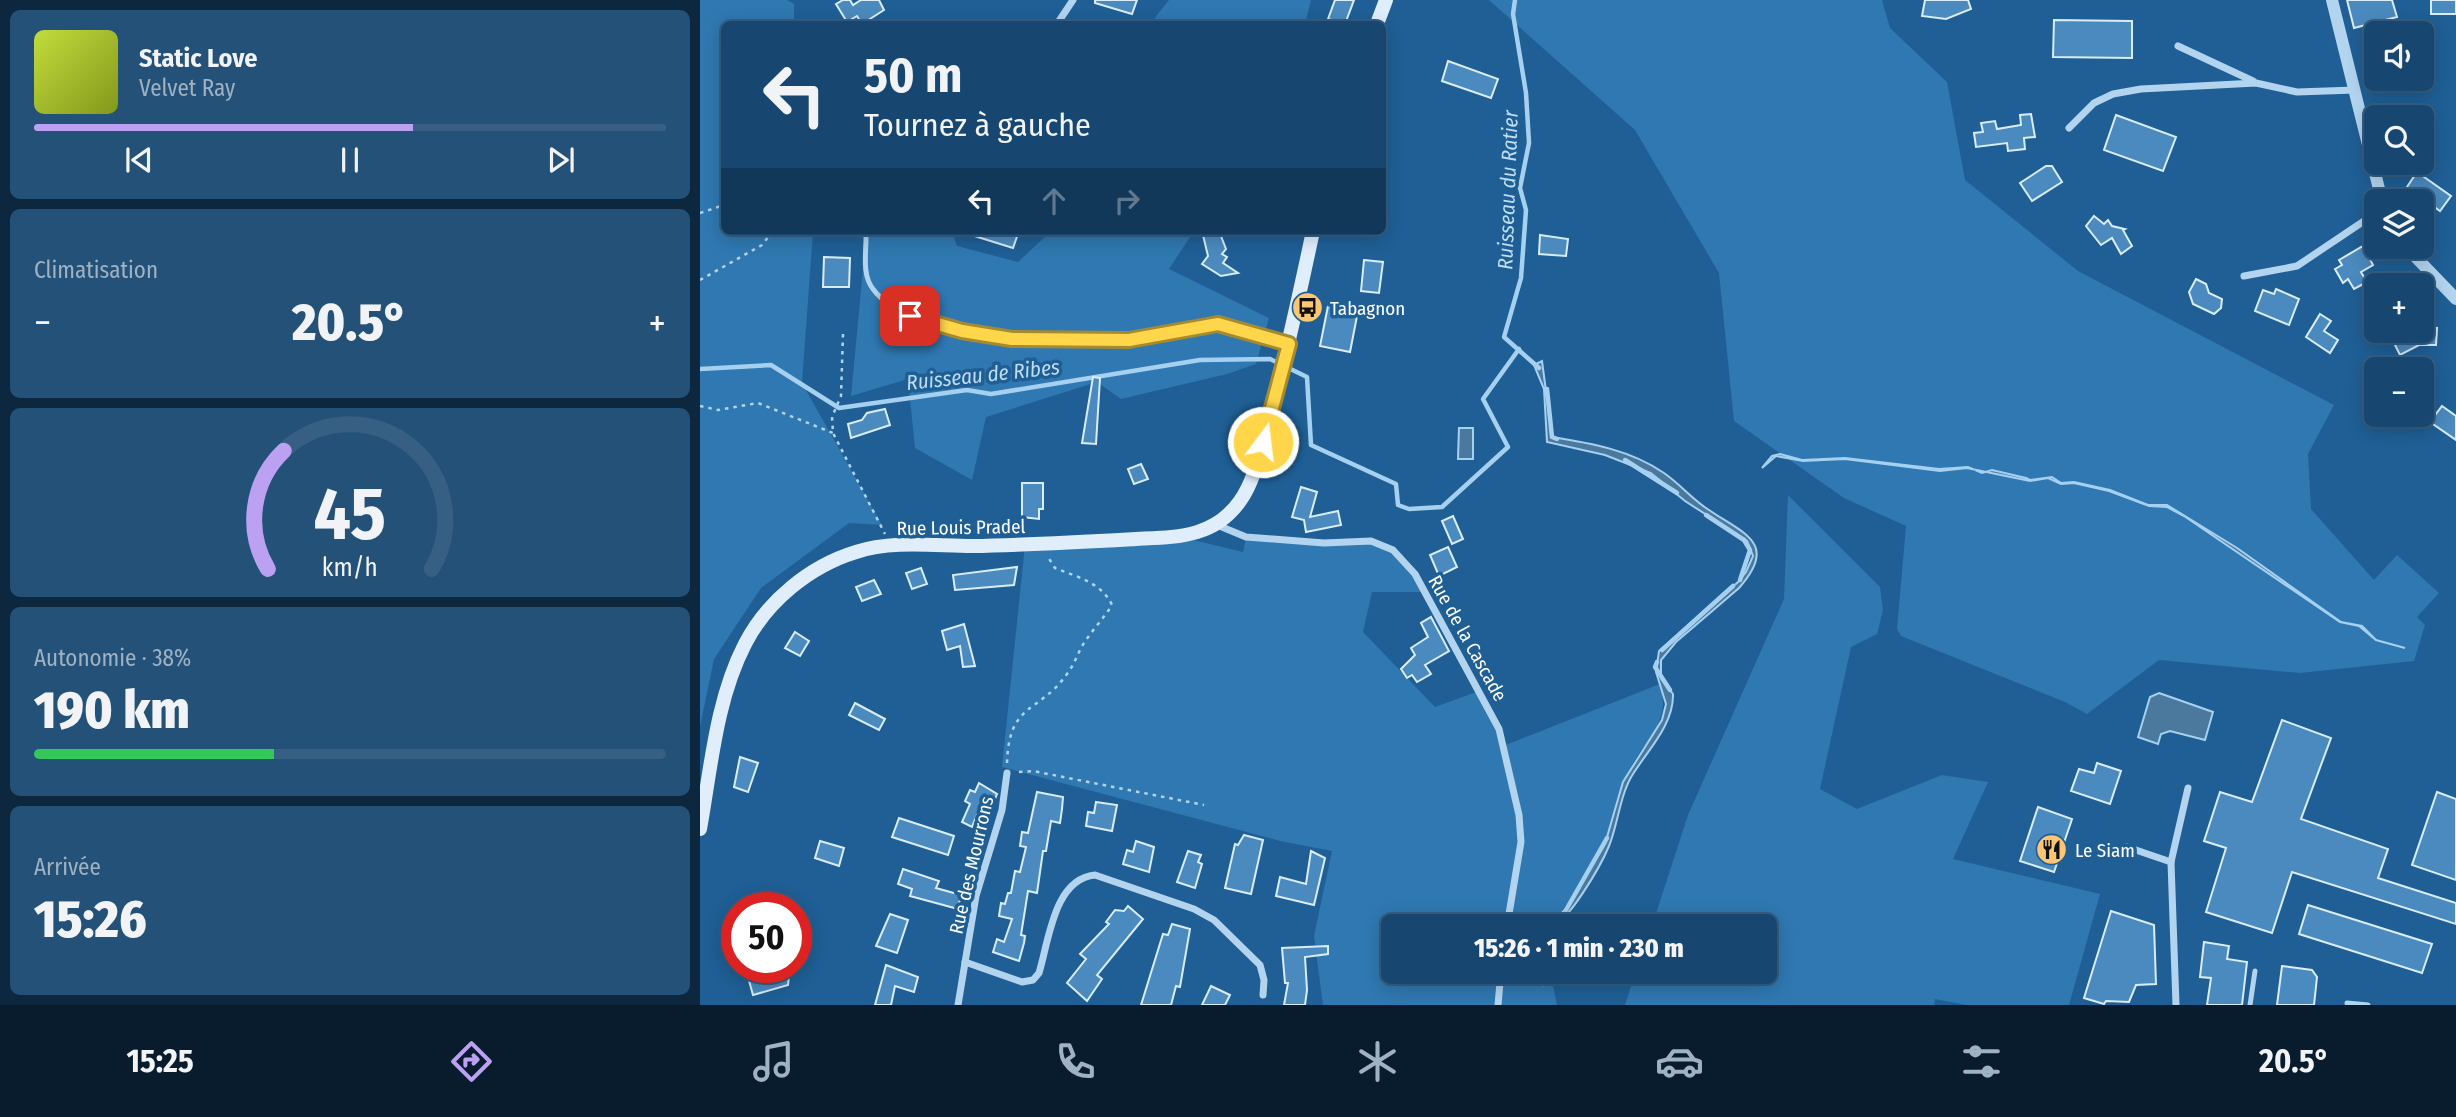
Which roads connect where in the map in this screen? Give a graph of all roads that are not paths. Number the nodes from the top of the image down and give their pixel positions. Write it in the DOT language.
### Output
graph roads {
  1 [pos="1073,0"];
  2 [pos="1386,0"];
  3 [pos="2332,0"];
  4 [pos="1059,21"];
  5 [pos="1378,21"];
  6 [pos="2178,46"];
  7 [pos="2256,82"];
  8 [pos="2355,90"];
  9 [pos="2069,128"];
  10 [pos="2379,189"];
  11 [pos="2364,221"];
  12 [pos="1312,235"];
  13 [pos="866,237"];
  14 [pos="2418,259"];
  15 [pos="2244,276"];
  16 [pos="2456,299"];
  17 [pos="1287,350"];
  18 [pos="1217,525"];
  19 [pos="1007,773"];
  20 [pos="2188,788"];
  21 [pos="700,829"];
  22 [pos="2127,848"];
  23 [pos="2171,862"];
  24 [pos="1509,914"];
  25 [pos="965,962"];
  26 [pos="2255,971"];
  27 [pos="1500,984"];
  28 [pos="1263,995"];
  29 [pos="2347,1003"];
  30 [pos="958,1005"];
  31 [pos="1498,1005"];
  32 [pos="2176,1005"];
  33 [pos="2250,1005"];
  34 [pos="2368,1005"];
  1 -- 4 [label="street"];
  2 -- 5 [label="main road"];
  3 -- 8 [label="street"];
  6 -- 7 [label="street"];
  7 -- 8 [label="street"];
  7 -- 9 [label="street"];
  8 -- 10 [label="street"];
  11 -- 15 [label="street"];
  12 -- 17 [label="main road, Rue Louis Pradel"];
  13 -- 17 [label="lane"];
  14 -- 16 [label="street"];
  17 -- 18 [label="main road, Rue Louis Pradel"];
  18 -- 21 [label="main road, Rue Louis Pradel"];
  18 -- 24 [label="street, Rue de la Cascade"];
  19 -- 25 [label="street, Rue des Mourrons"];
  20 -- 23 [label="street"];
  22 -- 23 [label="street"];
  23 -- 32 [label="street"];
  25 -- 28 [label="street"];
  25 -- 30 [label="street, Rue des Mourrons"];
  26 -- 33 [label="lane"];
  27 -- 31 [label="street"];
  29 -- 34 [label="lane"];
}
